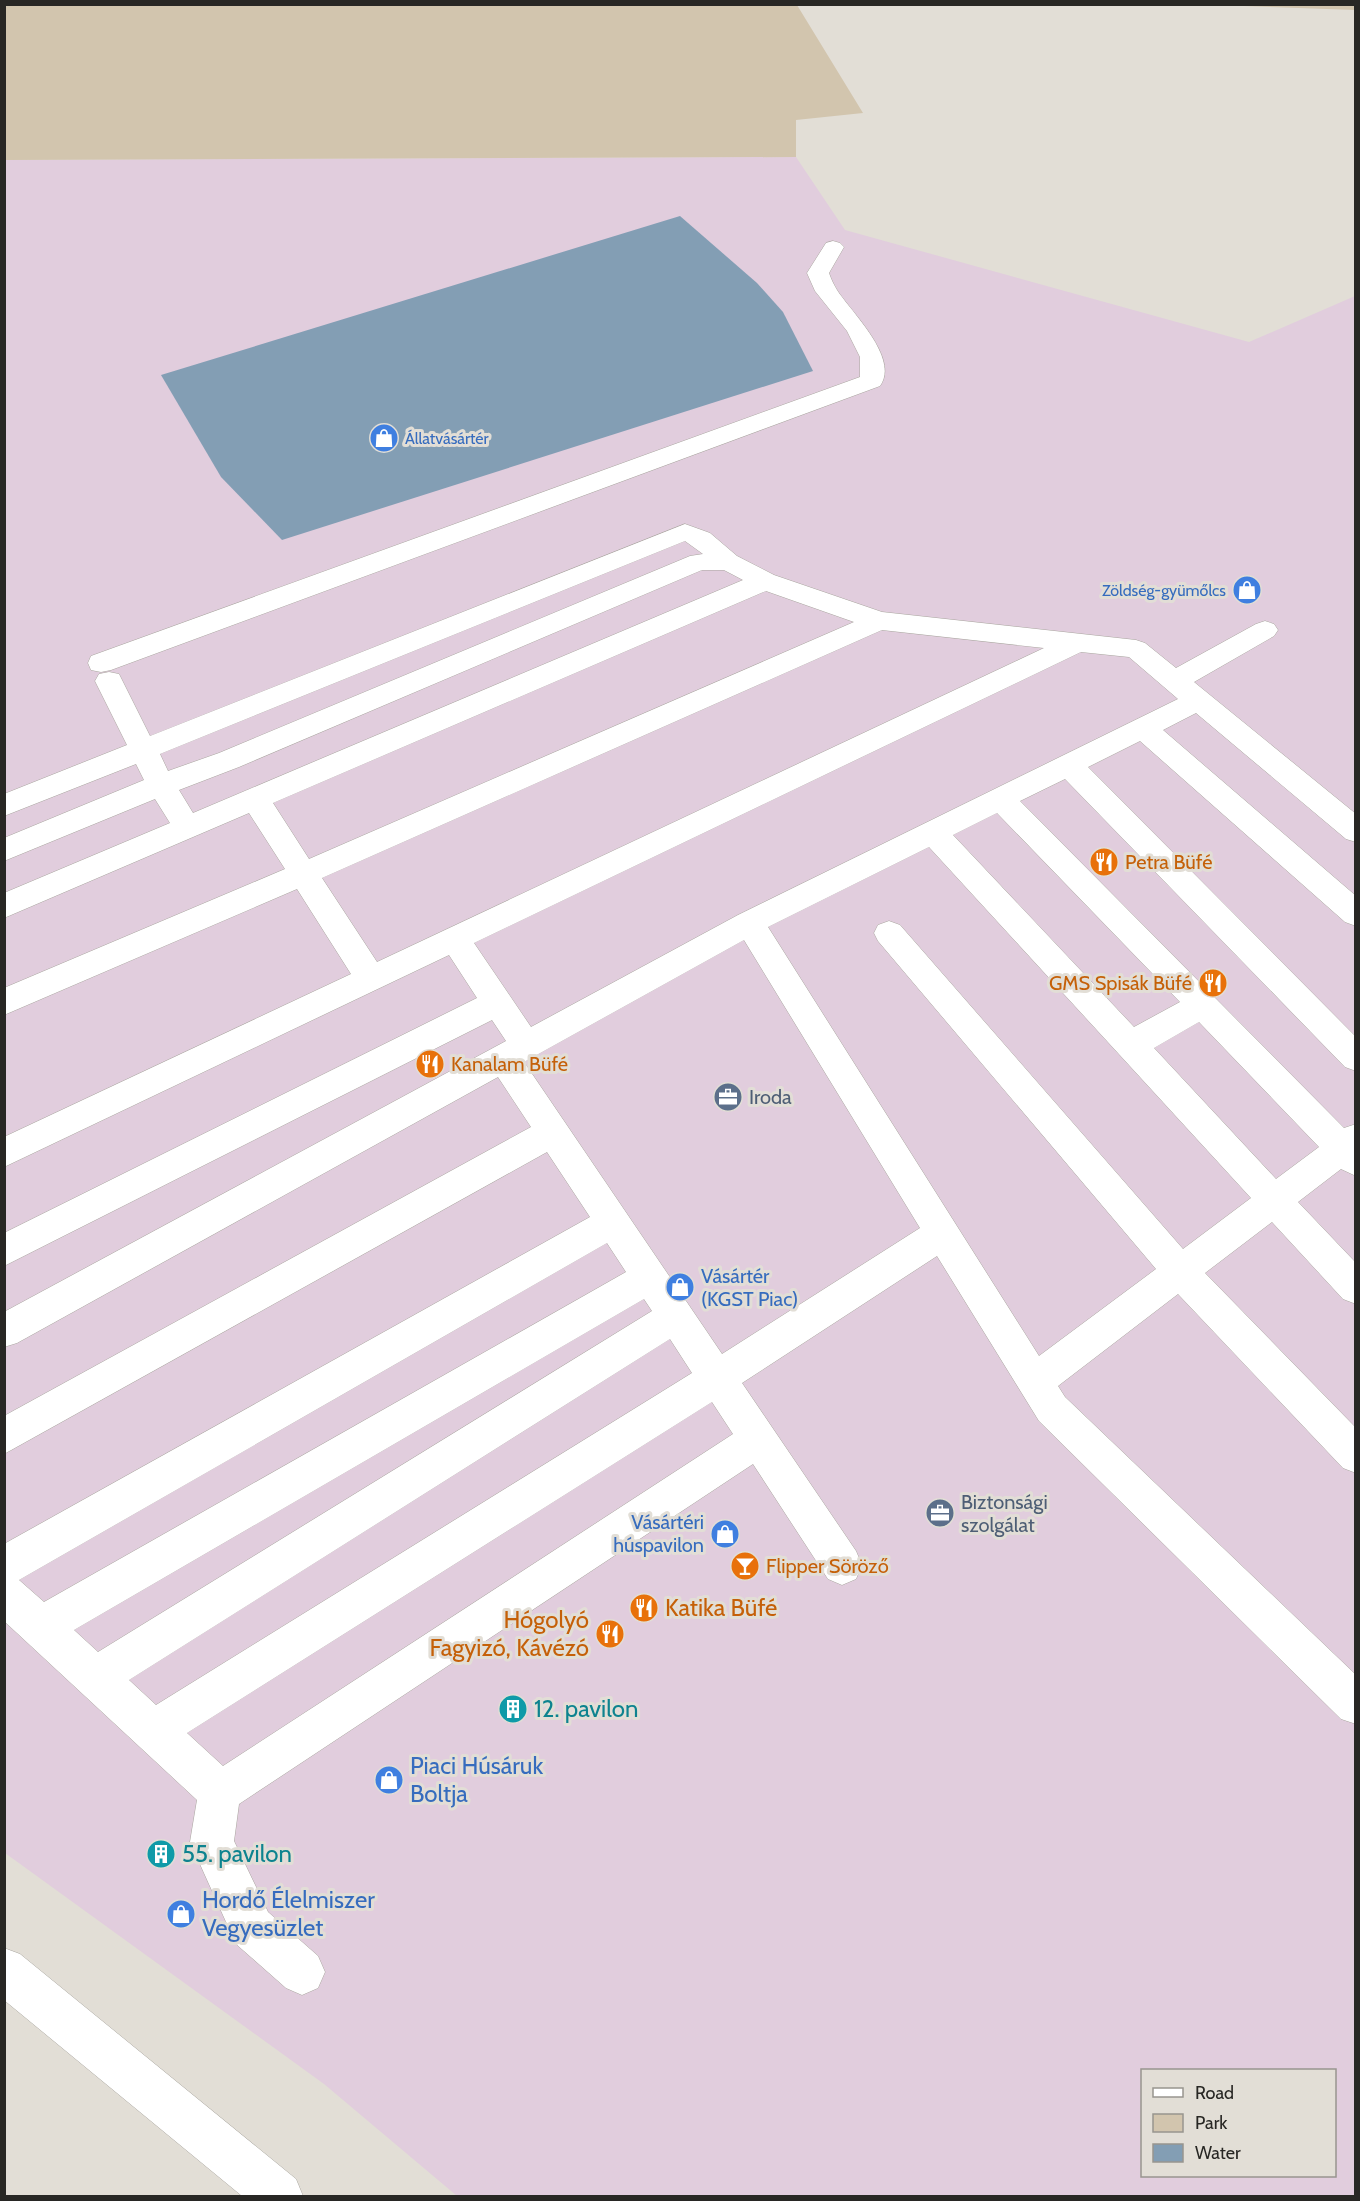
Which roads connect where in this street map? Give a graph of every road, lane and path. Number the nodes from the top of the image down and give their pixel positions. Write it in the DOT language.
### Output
graph roads {
  1 [pos="833,247"];
  2 [pos="728,562"];
  3 [pos="765,581"];
  4 [pos="879,621"];
  5 [pos="1265,630"];
  6 [pos="1079,642"];
  7 [pos="1186,691"];
  8 [pos="1143,728"];
  9 [pos="144,750"];
  10 [pos="1069,765"];
  11 [pos="161,785"];
  12 [pos="255,799"];
  13 [pos="1001,799"];
  14 [pos="4,806"];
  15 [pos="187,827"];
  16 [pos="1356,831"];
  17 [pos="934,833"];
  18 [pos="4,850"];
  19 [pos="303,874"];
  20 [pos="4,906"];
  21 [pos="1356,914"];
  22 [pos="749,923"];
  23 [pos="889,933"];
  24 [pos="455,939"];
  25 [pos="371,979"];
  26 [pos="4,1002"];
  27 [pos="498,1002"];
  28 [pos="1202,1005"];
  29 [pos="1131,1045"];
  30 [pos="515,1052"];
  31 [pos="1356,1058"];
  32 [pos="551,1133"];
  33 [pos="1351,1149"];
  34 [pos="4,1153"];
  35 [pos="1273,1199"];
  36 [pos="612,1223"];
  37 [pos="941,1234"];
  38 [pos="4,1251"];
  39 [pos="1179,1270"];
  40 [pos="649,1278"];
  41 [pos="1356,1288"];
  42 [pos="675,1316"];
  43 [pos="4,1331"];
  44 [pos="717,1378"];
  45 [pos="1034,1382"];
  46 [pos="4,1436"];
  47 [pos="758,1440"];
  48 [pos="1356,1455"];
  49 [pos="842,1565"];
  50 [pos="4,1566"];
  51 [pos="4,1593"];
  52 [pos="40,1627"];
  53 [pos="96,1677"];
  54 [pos="1356,1704"];
  55 [pos="153,1731"];
  56 [pos="220,1792"];
  57 [pos="4,1970"];
  58 [pos="302,1972"];
  59 [pos="279,2196"];
  1 -- 9 [label="street"];
  2 -- 3 [label="street"];
  2 -- 9 [label="street"];
  2 -- 11 [label="street"];
  3 -- 4 [label="street"];
  3 -- 12 [label="street"];
  4 -- 6 [label="street"];
  4 -- 19 [label="street"];
  5 -- 7 [label="street"];
  6 -- 7 [label="street"];
  6 -- 24 [label="street"];
  7 -- 8 [label="street"];
  7 -- 16 [label="street"];
  8 -- 10 [label="street"];
  8 -- 21 [label="street"];
  9 -- 11 [label="street"];
  9 -- 14 [label="street"];
  10 -- 13 [label="street"];
  10 -- 31 [label="street"];
  11 -- 15 [label="street"];
  11 -- 18 [label="street"];
  12 -- 15 [label="street"];
  12 -- 19 [label="street"];
  13 -- 17 [label="street"];
  13 -- 28 [label="street"];
  15 -- 20 [label="street"];
  17 -- 22 [label="street"];
  17 -- 29 [label="street"];
  19 -- 25 [label="street"];
  19 -- 26 [label="street"];
  22 -- 30 [label="street"];
  22 -- 37 [label="street"];
  23 -- 39 [label="street"];
  24 -- 25 [label="street"];
  24 -- 27 [label="street"];
  25 -- 34 [label="street"];
  27 -- 30 [label="street"];
  27 -- 38 [label="street"];
  28 -- 29 [label="street"];
  28 -- 33 [label="street"];
  29 -- 35 [label="street"];
  30 -- 32 [label="street"];
  30 -- 43 [label="street"];
  32 -- 36 [label="street"];
  32 -- 46 [label="street"];
  33 -- 35 [label="street"];
  35 -- 39 [label="street"];
  35 -- 41 [label="street"];
  36 -- 40 [label="street"];
  36 -- 50 [label="street"];
  37 -- 44 [label="street"];
  37 -- 45 [label="street"];
  39 -- 45 [label="street"];
  39 -- 48 [label="street"];
  40 -- 42 [label="street"];
  40 -- 52 [label="street"];
  42 -- 44 [label="street"];
  42 -- 53 [label="street"];
  44 -- 47 [label="street"];
  44 -- 55 [label="street"];
  45 -- 54 [label="street"];
  47 -- 49 [label="street"];
  47 -- 56 [label="street"];
  51 -- 52 [label="street"];
  52 -- 53 [label="street"];
  53 -- 55 [label="street"];
  55 -- 56 [label="street"];
  56 -- 58 [label="street"];
  57 -- 59 [label="street"];
}
